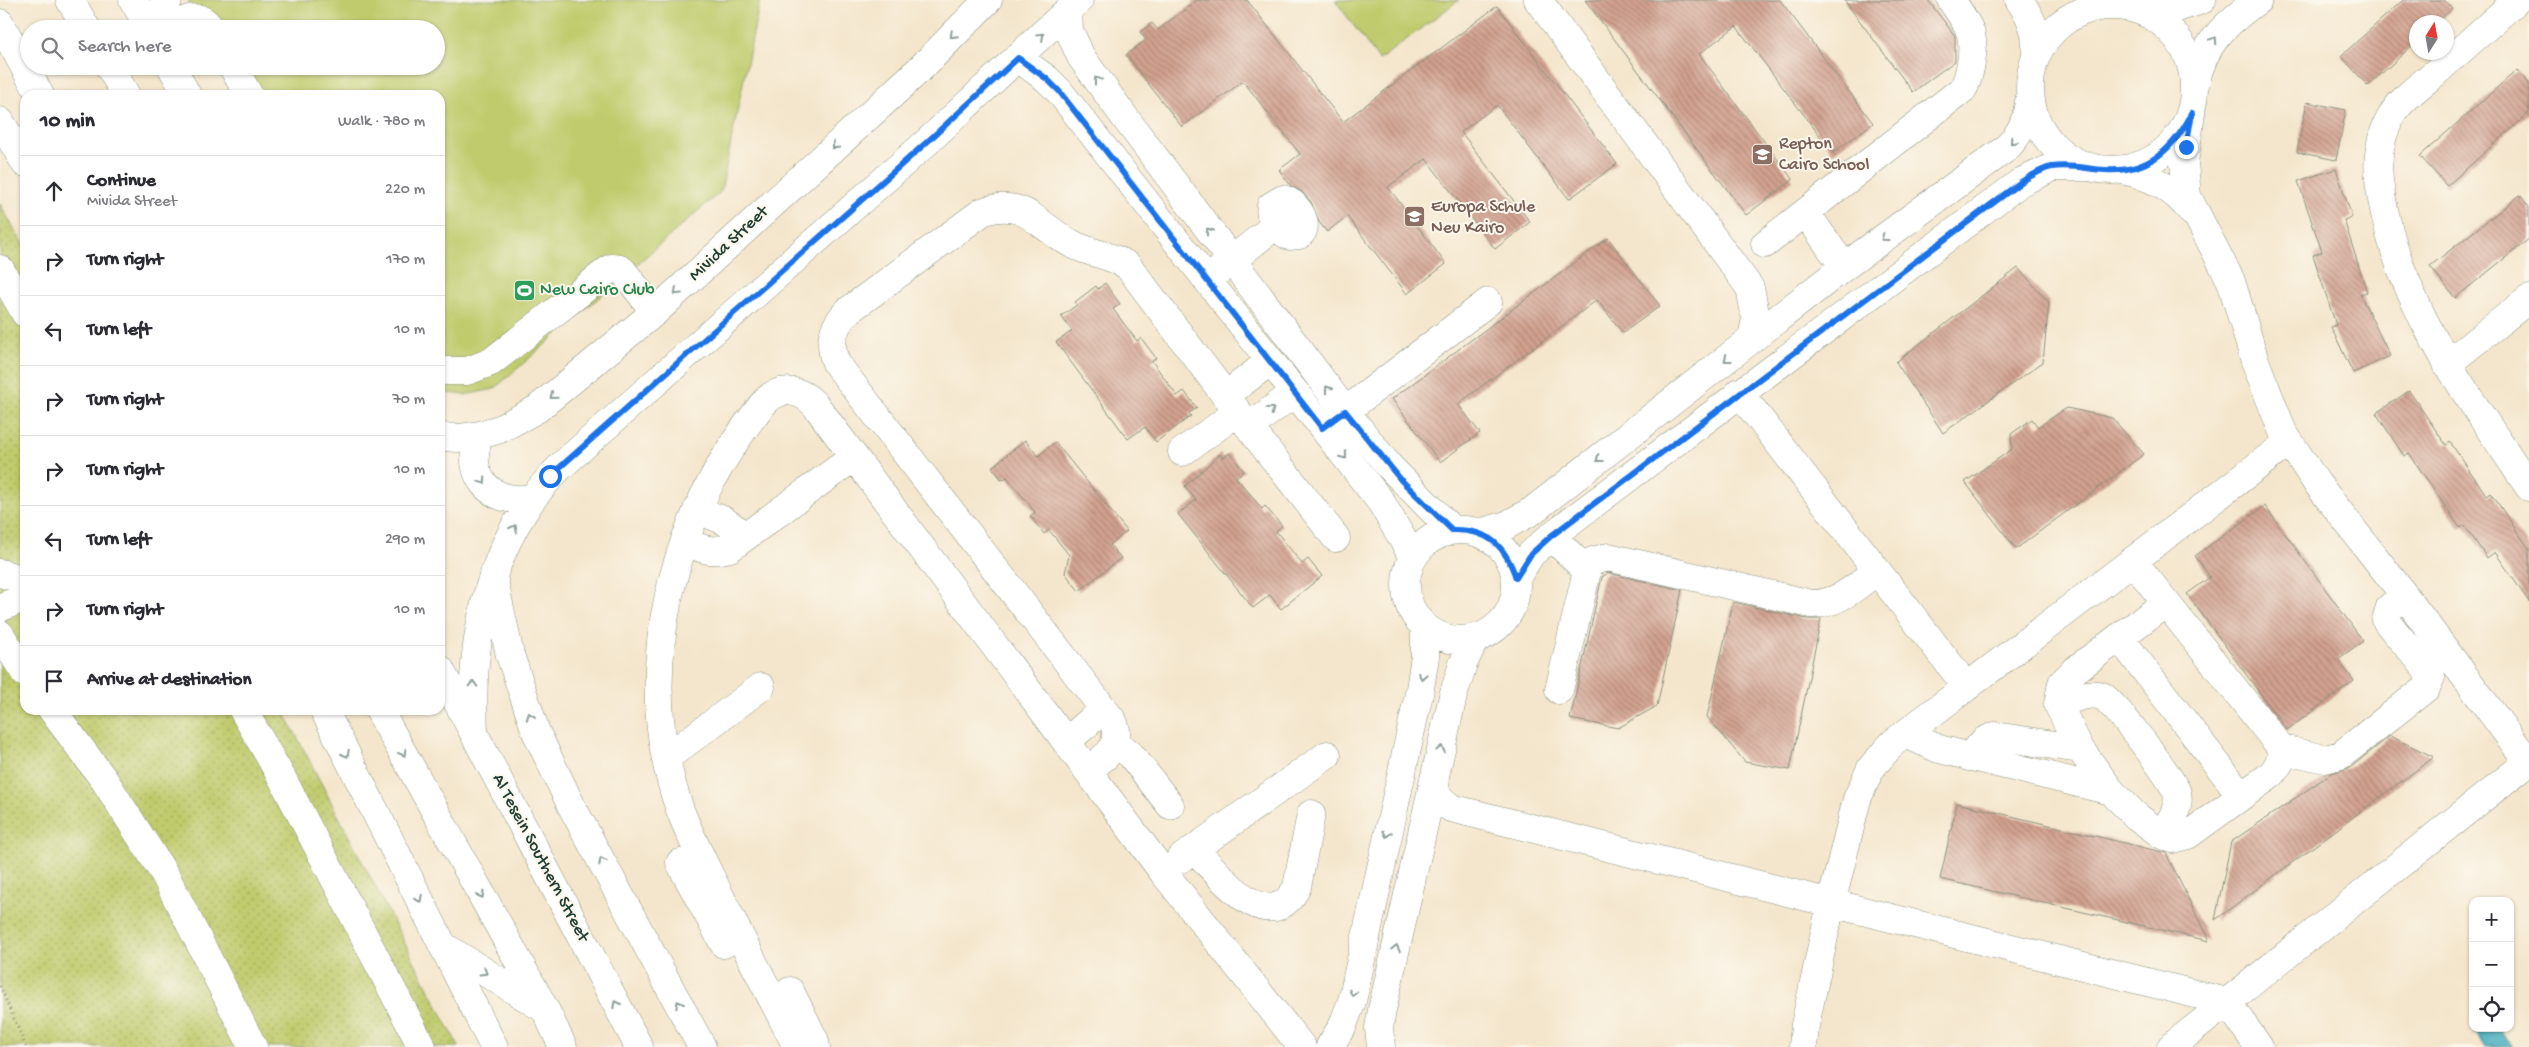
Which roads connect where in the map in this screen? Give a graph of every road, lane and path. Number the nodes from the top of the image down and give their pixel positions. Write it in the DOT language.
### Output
graph roads {
  1 [pos="70,0"];
  2 [pos="133,0"];
  3 [pos="168,0"];
  4 [pos="988,0"];
  5 [pos="1538,0"];
  6 [pos="1951,0"];
  7 [pos="2019,0"];
  8 [pos="2070,0"];
  9 [pos="2202,0"];
  10 [pos="2258,0"];
  11 [pos="2517,0"];
  12 [pos="1074,5"];
  13 [pos="2096,7"];
  14 [pos="2141,10"];
  15 [pos="82,20"];
  16 [pos="149,20"];
  17 [pos="159,20"];
  18 [pos="182,20"];
  19 [pos="202,20"];
  20 [pos="0,23"];
  21 [pos="2036,56"];
  22 [pos="20,58"];
  23 [pos="1018,58"];
  24 [pos="26,75"];
  25 [pos="29,75"];
  26 [pos="114,75"];
  27 [pos="176,75"];
  28 [pos="237,75"];
  29 [pos="2195,85"];
  30 [pos="28,90"];
  31 [pos="37,90"];
  32 [pos="123,90"];
  33 [pos="184,90"];
  34 [pos="246,90"];
  35 [pos="2030,96"];
  36 [pos="2192,113"];
  37 [pos="1126,119"];
  38 [pos="0,121"];
  39 [pos="1098,142"];
  40 [pos="20,155"];
  41 [pos="2088,167"];
  42 [pos="2121,170"];
  43 [pos="1167,174"];
  44 [pos="1141,197"];
  45 [pos="1806,213"];
  46 [pos="2198,219"];
  47 [pos="1276,225"];
  48 [pos="1765,244"];
  49 [pos="1230,261"];
  50 [pos="1844,267"];
  51 [pos="0,270"];
  52 [pos="1206,280"];
  53 [pos="1750,288"];
  54 [pos="2529,299"];
  55 [pos="1488,302"];
  56 [pos="20,304"];
  57 [pos="1792,308"];
  58 [pos="655,312"];
  59 [pos="1752,339"];
  60 [pos="1269,362"];
  61 [pos="2447,364"];
  62 [pos="445,371"];
  63 [pos="1739,392"];
  64 [pos="1294,393"];
  65 [pos="1345,411"];
  66 [pos="1237,412"];
  67 [pos="1322,428"];
  68 [pos="480,435"];
  69 [pos="445,437"];
  70 [pos="2289,442"];
  71 [pos="1182,452"];
  72 [pos="854,458"];
  73 [pos="2529,487"];
  74 [pos="531,498"];
  75 [pos="697,510"];
  76 [pos="1452,530"];
  77 [pos="1480,533"];
  78 [pos="746,536"];
  79 [pos="1551,536"];
  80 [pos="1336,538"];
  81 [pos="685,539"];
  82 [pos="1412,557"];
  83 [pos="2133,561"];
  84 [pos="1872,565"];
  85 [pos="1587,572"];
  86 [pos="0,573"];
  87 [pos="493,576"];
  88 [pos="1516,578"];
  89 [pos="20,579"];
  90 [pos="2404,596"];
  91 [pos="20,599"];
  92 [pos="2166,603"];
  93 [pos="0,608"];
  94 [pos="1425,627"];
  95 [pos="2119,637"];
  96 [pos="1474,639"];
  97 [pos="11,641"];
  98 [pos="20,662"];
  99 [pos="445,678"];
  100 [pos="761,687"];
  101 [pos="1967,687"];
  102 [pos="1559,690"];
  103 [pos="2058,704"];
  104 [pos="1104,709"];
  105 [pos="56,715"];
  106 [pos="247,715"];
  107 [pos="327,715"];
  108 [pos="383,715"];
  109 [pos="474,732"];
  110 [pos="1906,734"];
  111 [pos="1066,742"];
  112 [pos="1116,743"];
  113 [pos="2080,749"];
  114 [pos="2282,749"];
  115 [pos="1327,755"];
  116 [pos="1969,757"];
  117 [pos="2527,757"];
  118 [pos="666,758"];
  119 [pos="1088,770"];
  120 [pos="1397,788"];
  121 [pos="1432,788"];
  122 [pos="2111,791"];
  123 [pos="2241,795"];
  124 [pos="1170,805"];
  125 [pos="1311,814"];
  126 [pos="2162,835"];
  127 [pos="1194,849"];
  128 [pos="680,863"];
  129 [pos="1162,872"];
  130 [pos="1831,904"];
  131 [pos="443,946"];
  132 [pos="0,986"];
  133 [pos="781,994"];
  134 [pos="2227,1002"];
  135 [pos="544,1009"];
  136 [pos="1328,1046"];
  137 [pos="26,1047"];
  138 [pos="253,1047"];
  139 [pos="422,1047"];
  140 [pos="494,1047"];
  141 [pos="563,1047"];
  142 [pos="639,1047"];
  143 [pos="702,1047"];
  144 [pos="798,1047"];
  145 [pos="816,1047"];
  146 [pos="1302,1047"];
  147 [pos="1367,1047"];
  148 [pos="1381,1047"];
  149 [pos="1803,1047"];
  150 [pos="2171,1047"];
  151 [pos="2259,1047"];
  1 -- 15 [label="street"];
  2 -- 16 [label="street"];
  3 -- 17 [label="street"];
  4 -- 58 [label="street, Mivida Street, one-way"];
  5 -- 53 [label="street"];
  6 -- 45 [label="street"];
  7 -- 21 [label="street"];
  8 -- 13 [label="street"];
  9 -- 14 [label="street"];
  29 -- 10 [label="street, one-way"];
  11 -- 61 [label="street"];
  23 -- 12 [label="street, one-way"];
  37 -- 12 [label="street, one-way"];
  13 -- 14 [label="street"];
  13 -- 21 [label="street"];
  14 -- 29 [label="street"];
  18 -- 19 [label="street"];
  20 -- 22 [label="street"];
  21 -- 35 [label="street"];
  23 -- 39 [label="street"];
  23 -- 74 [label="street"];
  24 -- 30 [label="street"];
  25 -- 31 [label="street"];
  26 -- 32 [label="street"];
  27 -- 33 [label="street"];
  28 -- 34 [label="street"];
  29 -- 36 [label="street"];
  35 -- 41 [label="street"];
  35 -- 50 [label="street, one-way"];
  36 -- 42 [label="street"];
  36 -- 46 [label="street"];
  37 -- 39 [label="street"];
  37 -- 43 [label="street"];
  38 -- 40 [label="street"];
  39 -- 44 [label="street"];
  41 -- 42 [label="street"];
  41 -- 63 [label="street"];
  42 -- 46 [label="street"];
  43 -- 44 [label="street"];
  49 -- 43 [label="street, one-way"];
  44 -- 52 [label="street"];
  45 -- 48 [label="street"];
  45 -- 50 [label="street"];
  46 -- 70 [label="street"];
  47 -- 49 [label="street"];
  49 -- 52 [label="street"];
  65 -- 49 [label="street, one-way"];
  50 -- 57 [label="street"];
  51 -- 56 [label="street"];
  52 -- 60 [label="street"];
  53 -- 57 [label="street"];
  53 -- 59 [label="street"];
  54 -- 61 [label="street"];
  55 -- 65 [label="street"];
  57 -- 59 [label="street"];
  58 -- 62 [label="street"];
  58 -- 68 [label="street, Mivida Street, one-way"];
  59 -- 77 [label="street, one-way"];
  60 -- 64 [label="street"];
  60 -- 66 [label="street"];
  61 -- 73 [label="street"];
  63 -- 79 [label="street"];
  63 -- 84 [label="street"];
  66 -- 64 [label="street, one-way"];
  64 -- 67 [label="street"];
  65 -- 67 [label="street"];
  65 -- 76 [label="street"];
  66 -- 71 [label="street"];
  66 -- 80 [label="street"];
  66 -- 104 [label="street"];
  67 -- 82 [label="street, one-way"];
  68 -- 69 [label="street, Mivida Street"];
  68 -- 74 [label="street, one-way"];
  70 -- 83 [label="street"];
  70 -- 90 [label="street"];
  72 -- 75 [label="street"];
  72 -- 78 [label="street"];
  72 -- 111 [label="street"];
  87 -- 74 [label="street, one-way"];
  75 -- 78 [label="street"];
  75 -- 81 [label="street"];
  76 -- 77 [label="street"];
  76 -- 82 [label="street"];
  77 -- 88 [label="street"];
  78 -- 81 [label="street"];
  79 -- 85 [label="street"];
  79 -- 88 [label="street"];
  81 -- 118 [label="street"];
  82 -- 94 [label="street"];
  83 -- 92 [label="street"];
  83 -- 101 [label="street"];
  84 -- 85 [label="street"];
  84 -- 101 [label="street"];
  85 -- 102 [label="street"];
  86 -- 89 [label="street"];
  109 -- 87 [label="street, one-way"];
  143 -- 87 [label="street, one-way"];
  88 -- 96 [label="street"];
  90 -- 114 [label="street"];
  90 -- 117 [label="street"];
  91 -- 93 [label="street"];
  92 -- 95 [label="street"];
  92 -- 114 [label="street"];
  94 -- 96 [label="street"];
  94 -- 120 [label="street, one-way"];
  95 -- 103 [label="street"];
  95 -- 123 [label="street"];
  121 -- 96 [label="street, one-way"];
  97 -- 98 [label="street"];
  99 -- 109 [label="street, Al Tesein Southern Street"];
  100 -- 118 [label="street"];
  101 -- 110 [label="street"];
  103 -- 113 [label="street"];
  103 -- 126 [label="street"];
  104 -- 111 [label="street"];
  104 -- 112 [label="street"];
  105 -- 138 [label="street"];
  106 -- 139 [label="street"];
  107 -- 131 [label="street, one-way"];
  108 -- 135 [label="street, one-way"];
  142 -- 109 [label="street, Al Tesein Southern Street, one-way"];
  110 -- 116 [label="street"];
  110 -- 130 [label="street"];
  111 -- 119 [label="street"];
  112 -- 119 [label="street"];
  112 -- 124 [label="street"];
  113 -- 116 [label="street"];
  113 -- 122 [label="street"];
  114 -- 123 [label="street"];
  115 -- 127 [label="street"];
  116 -- 122 [label="street"];
  117 -- 134 [label="street"];
  118 -- 133 [label="street"];
  119 -- 129 [label="street"];
  120 -- 121 [label="street"];
  120 -- 136 [label="street, one-way"];
  121 -- 130 [label="street"];
  148 -- 121 [label="street, one-way"];
  122 -- 126 [label="street"];
  123 -- 126 [label="street"];
  125 -- 127 [label="street"];
  127 -- 129 [label="street"];
  128 -- 133 [label="street"];
  129 -- 146 [label="street"];
  130 -- 134 [label="street"];
  130 -- 149 [label="street"];
  131 -- 135 [label="street, one-way"];
  131 -- 140 [label="street"];
  132 -- 137 [label="path"];
  133 -- 144 [label="street"];
  133 -- 145 [label="street"];
  134 -- 150 [label="street"];
  134 -- 151 [label="street"];
  135 -- 141 [label="street"];
  136 -- 147 [label="street"];
}
